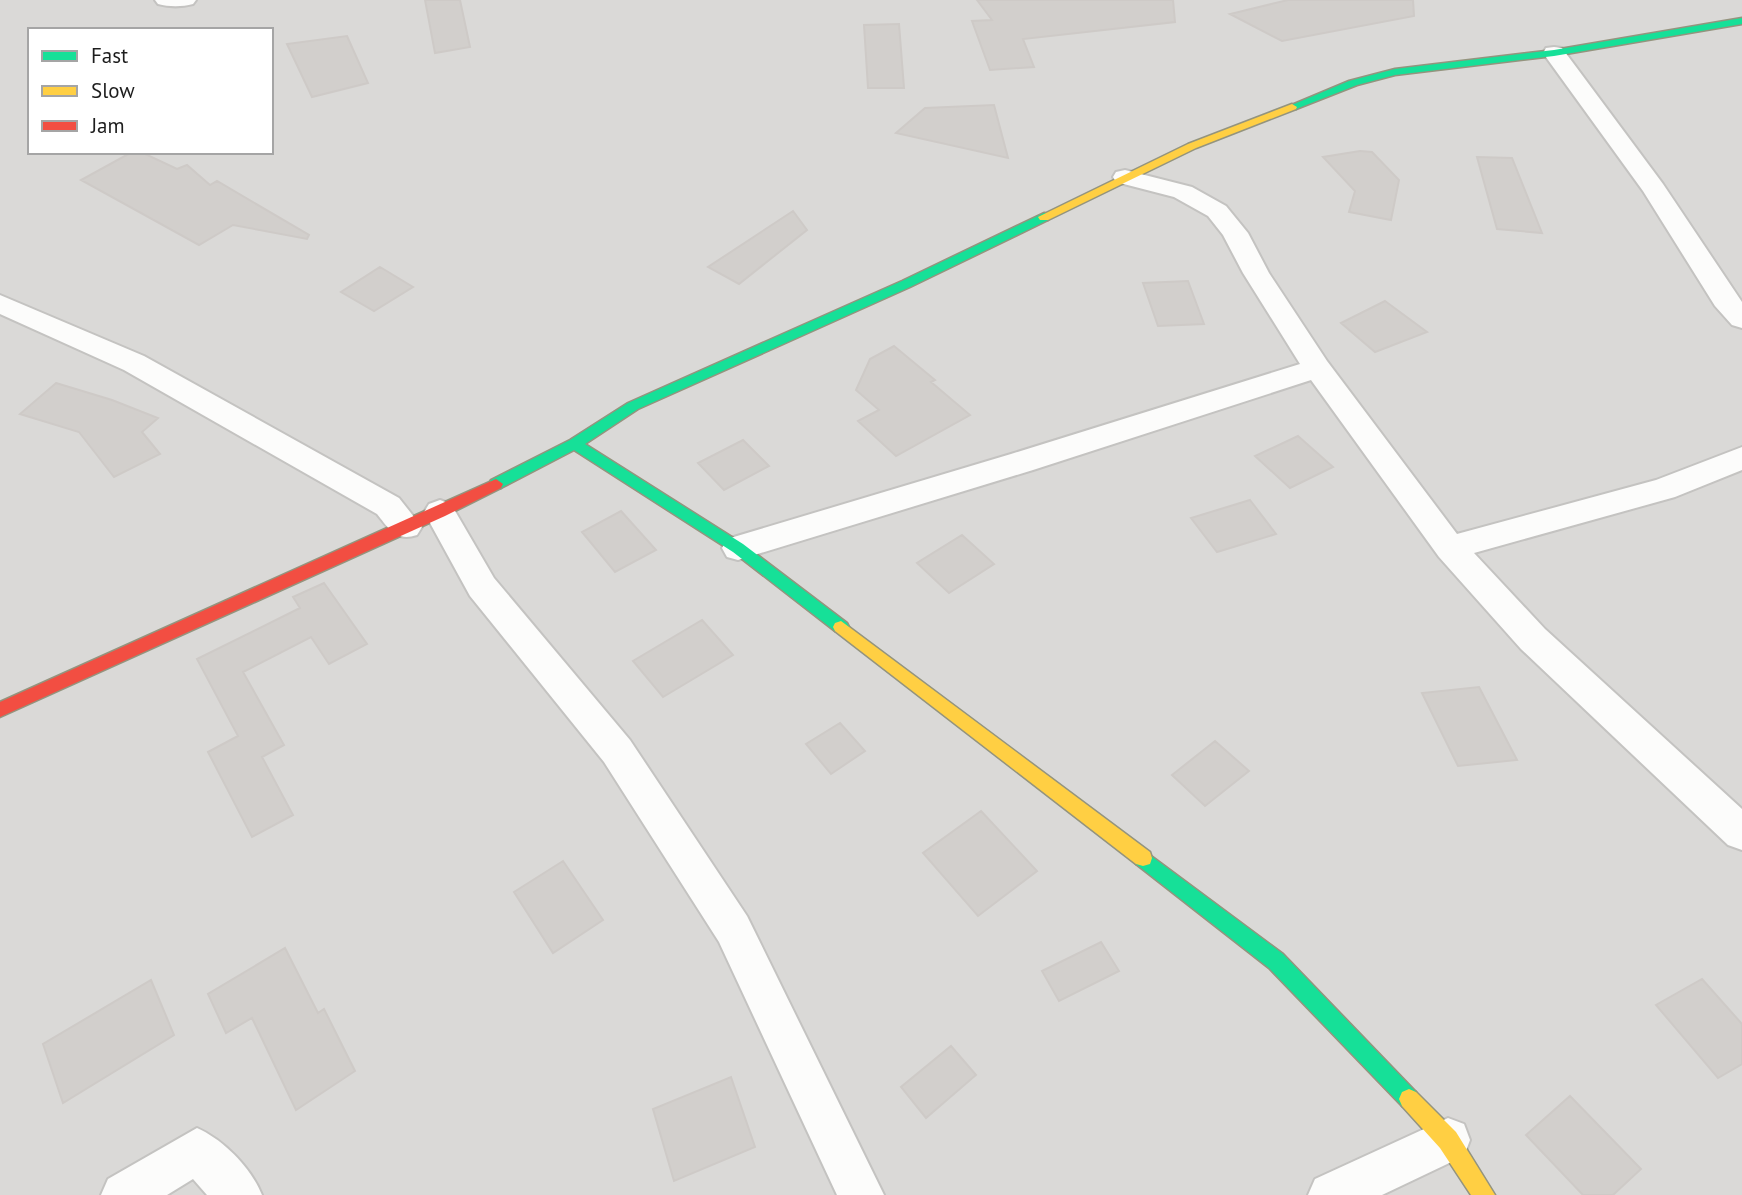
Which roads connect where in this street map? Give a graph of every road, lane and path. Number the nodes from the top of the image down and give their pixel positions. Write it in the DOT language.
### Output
graph roads {
  1 [pos="165,0"];
  2 [pos="186,0"];
  3 [pos="1742,21"];
  4 [pos="1554,53"];
  5 [pos="1125,177"];
  6 [pos="0,304"];
  7 [pos="1742,319"];
  8 [pos="1317,368"];
  9 [pos="575,444"];
  10 [pos="1742,458"];
  11 [pos="423,520"];
  12 [pos="738,548"];
  13 [pos="1450,548"];
  14 [pos="0,710"];
  15 [pos="1742,833"];
  16 [pos="1448,1140"];
  17 [pos="124,1195"];
  18 [pos="239,1195"];
  19 [pos="861,1195"];
  20 [pos="1331,1195"];
  21 [pos="1484,1195"];
  1 -- 2 [label="street"];
  3 -- 4 [label="street"];
  4 -- 5 [label="street"];
  4 -- 7 [label="street"];
  5 -- 8 [label="street"];
  5 -- 9 [label="street"];
  6 -- 11 [label="street"];
  8 -- 12 [label="street"];
  8 -- 13 [label="street"];
  9 -- 11 [label="street"];
  9 -- 12 [label="street"];
  10 -- 13 [label="street"];
  11 -- 14 [label="street"];
  11 -- 19 [label="street"];
  12 -- 16 [label="street"];
  13 -- 15 [label="street"];
  16 -- 20 [label="street"];
  16 -- 21 [label="street"];
  17 -- 18 [label="street"];
}
